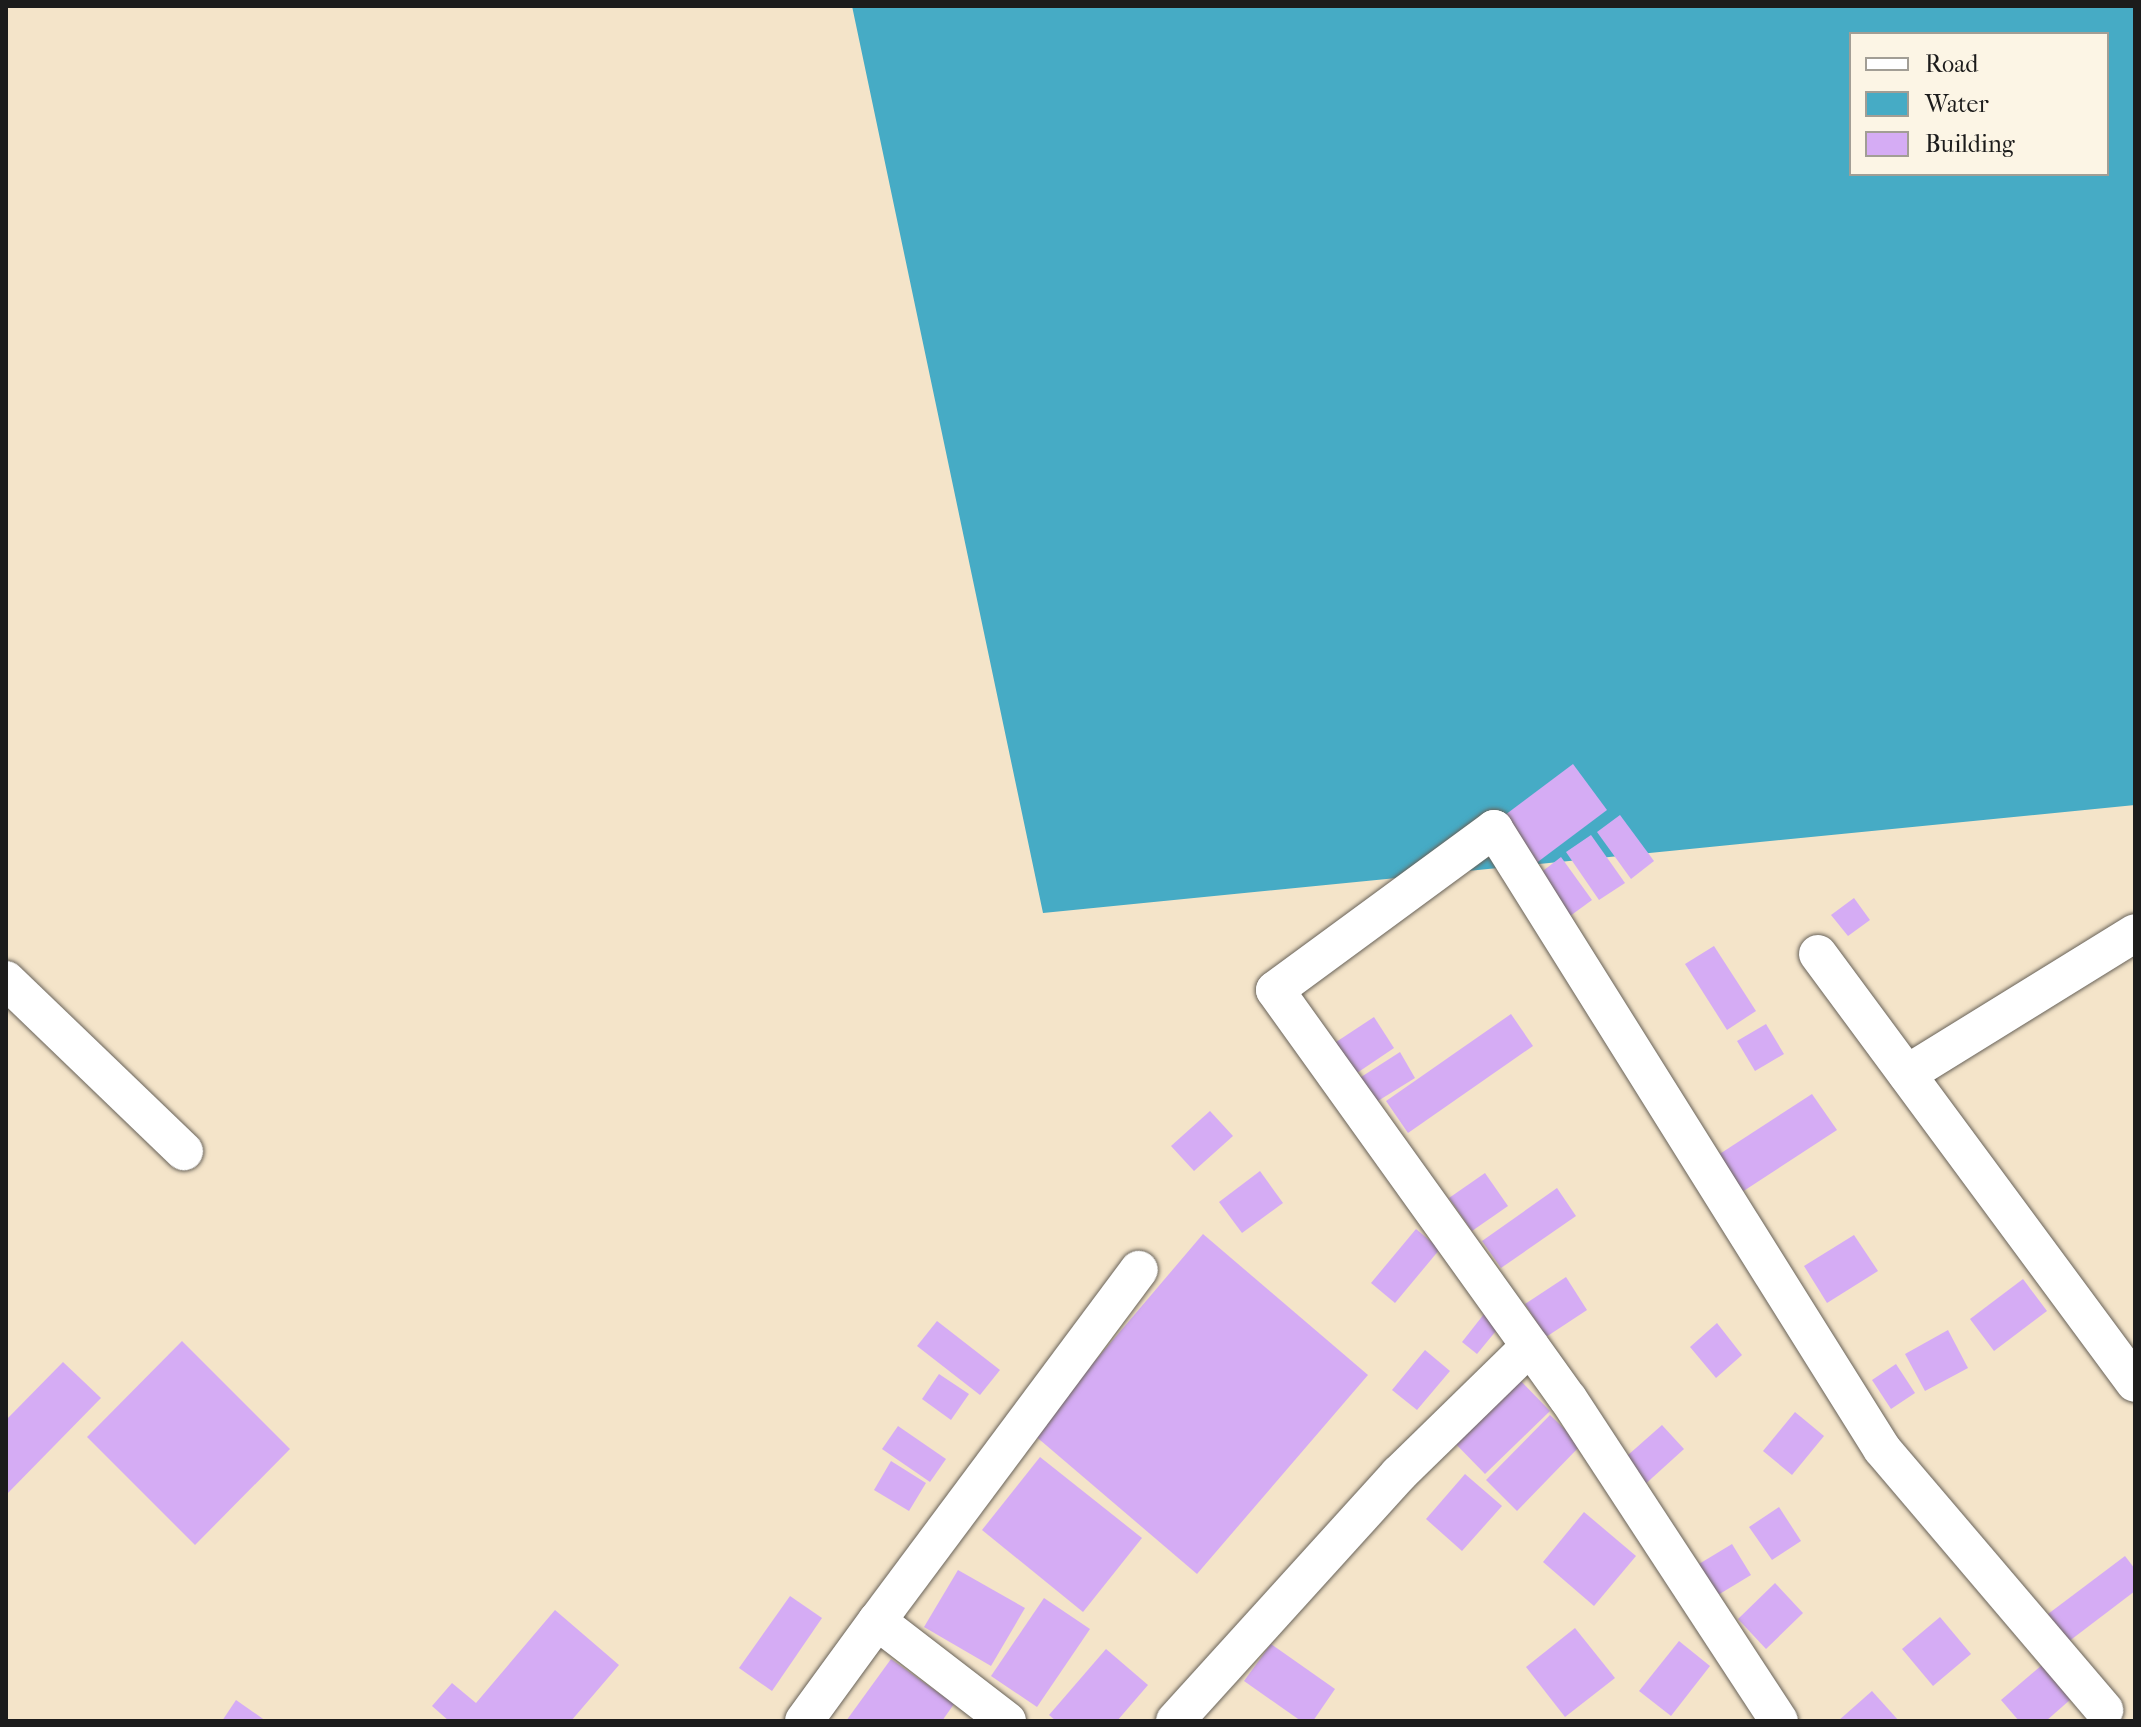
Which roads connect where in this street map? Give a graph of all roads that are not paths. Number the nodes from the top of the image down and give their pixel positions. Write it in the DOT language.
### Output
graph roads {
  1 [pos="2135,933"];
  2 [pos="1818,954"];
  3 [pos="6,980"];
  4 [pos="1907,1074"];
  5 [pos="184,1151"];
  6 [pos="1139,1270"];
  7 [pos="1530,1346"];
  8 [pos="2135,1383"];
  9 [pos="877,1621"];
  10 [pos="2103,1717"];
  11 [pos="804,1721"];
  12 [pos="1007,1721"];
  13 [pos="1175,1721"];
  14 [pos="1779,1721"];
  1 -- 4 [label="street"];
  2 -- 4 [label="street"];
  3 -- 5 [label="street"];
  4 -- 8 [label="street"];
  6 -- 9 [label="street"];
  7 -- 10 [label="street"];
  7 -- 13 [label="street"];
  7 -- 14 [label="street"];
  9 -- 11 [label="street"];
  9 -- 12 [label="street"];
}
